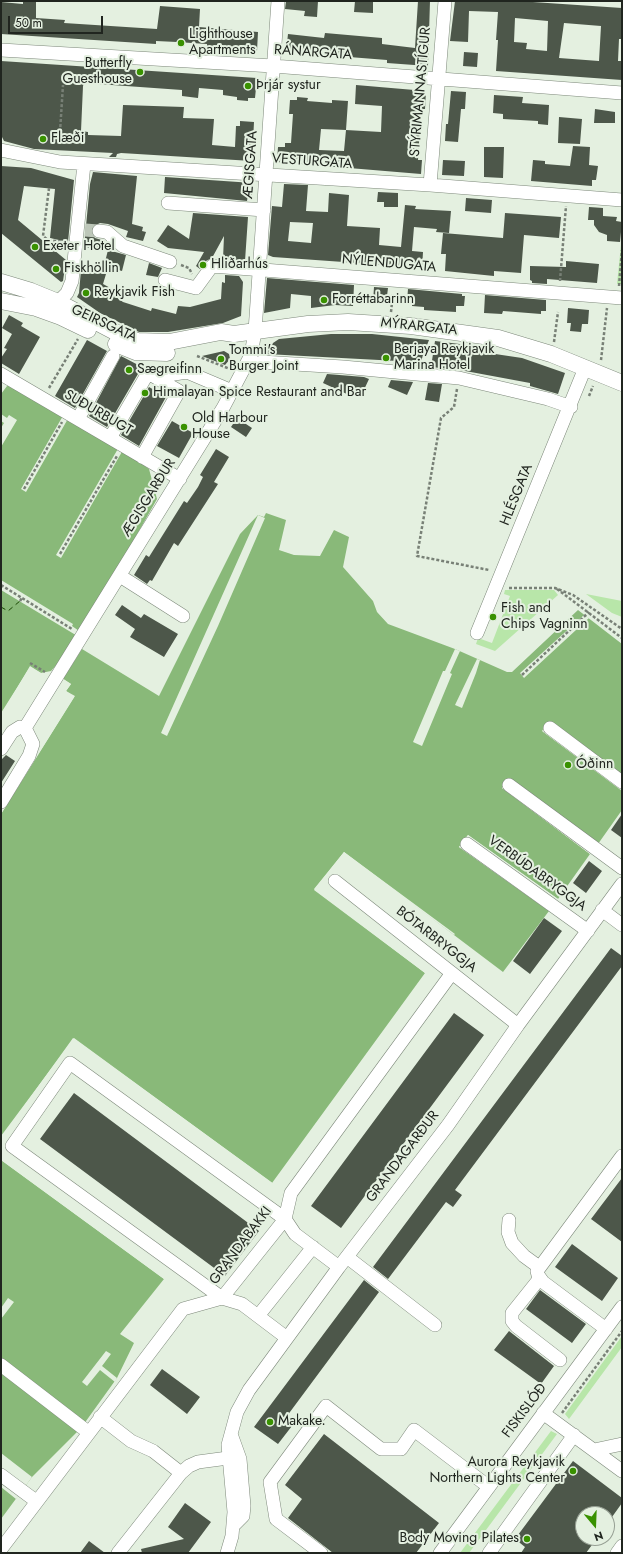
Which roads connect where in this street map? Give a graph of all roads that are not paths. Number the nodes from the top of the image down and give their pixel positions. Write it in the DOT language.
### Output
graph roads {
  1 [pos="278,1"];
  2 [pos="444,1"];
  3 [pos="1,50"];
  4 [pos="273,66"];
  5 [pos="438,79"];
  6 [pos="622,93"];
  7 [pos="1,150"];
  8 [pos="84,164"];
  9 [pos="266,175"];
  10 [pos="430,185"];
  11 [pos="622,200"];
  12 [pos="168,203"];
  13 [pos="264,210"];
  14 [pos="99,231"];
  15 [pos="170,262"];
  16 [pos="259,270"];
  17 [pos="165,280"];
  18 [pos="1,282"];
  19 [pos="616,298"];
  20 [pos="1,300"];
  21 [pos="58,302"];
  22 [pos="255,331"];
  23 [pos="234,334"];
  24 [pos="114,356"];
  25 [pos="593,366"];
  26 [pos="240,370"];
  27 [pos="1,374"];
  28 [pos="155,377"];
  29 [pos="622,383"];
  30 [pos="232,391"];
  31 [pos="571,407"];
  32 [pos="73,416"];
  33 [pos="110,438"];
  34 [pos="142,457"];
  35 [pos="180,479"];
  36 [pos="120,576"];
  37 [pos="183,616"];
  38 [pos="477,633"];
  39 [pos="25,728"];
  40 [pos="550,728"];
  41 [pos="1,748"];
  42 [pos="622,782"];
  43 [pos="509,785"];
  44 [pos="1,802"];
  45 [pos="467,844"];
  46 [pos="622,868"];
  47 [pos="335,881"];
  48 [pos="622,884"];
  49 [pos="602,910"];
  50 [pos="622,925"];
  51 [pos="588,931"];
  52 [pos="452,974"];
  53 [pos="518,1024"];
  54 [pos="622,1156"];
  55 [pos="285,1218"];
  56 [pos="509,1220"];
  57 [pos="313,1247"];
  58 [pos="343,1262"];
  59 [pos="539,1272"];
  60 [pos="222,1298"];
  61 [pos="622,1307"];
  62 [pos="258,1316"];
  63 [pos="435,1325"];
  64 [pos="606,1329"];
  65 [pos="287,1338"];
  66 [pos="560,1360"];
  67 [pos="1,1365"];
  68 [pos="543,1413"];
  69 [pos="100,1417"];
  70 [pos="88,1432"];
  71 [pos="230,1433"];
  72 [pos="574,1435"];
  73 [pos="622,1444"];
  74 [pos="594,1450"];
  75 [pos="228,1458"];
  76 [pos="622,1471"];
  77 [pos="181,1473"];
  78 [pos="1,1475"];
  79 [pos="489,1487"];
  80 [pos="36,1501"];
  81 [pos="233,1526"];
  82 [pos="622,1546"];
  83 [pos="1,1549"];
  84 [pos="118,1553"];
  85 [pos="227,1553"];
  86 [pos="321,1553"];
  87 [pos="440,1553"];
  88 [pos="489,1553"];
  89 [pos="617,1553"];
  1 -- 4 [label="street, ÆGISGATA"];
  2 -- 5 [label="street, STÝRIMANNASTÍGUR"];
  3 -- 4 [label="street, RÁNARGATA"];
  4 -- 5 [label="street, RÁNARGATA"];
  4 -- 9 [label="street, ÆGISGATA"];
  5 -- 6 [label="street, RÁNARGATA"];
  5 -- 10 [label="street, STÝRIMANNASTÍGUR"];
  7 -- 8 [label="street, VESTURGATA"];
  8 -- 9 [label="street, VESTURGATA"];
  8 -- 21 [label="street"];
  9 -- 10 [label="street, VESTURGATA"];
  9 -- 13 [label="street, ÆGISGATA"];
  10 -- 11 [label="street, VESTURGATA"];
  12 -- 13 [label="street"];
  13 -- 16 [label="street, ÆGISGATA"];
  14 -- 15 [label="street"];
  16 -- 17 [label="street, NÝLENDUGATA"];
  16 -- 19 [label="street, NÝLENDUGATA"];
  16 -- 22 [label="street, ÆGISGATA"];
  18 -- 21 [label="main road, GEIRSGATA"];
  20 -- 23 [label="main road, GEIRSGATA"];
  21 -- 23 [label="main road, GEIRSGATA"];
  22 -- 23 [label="main road, GEIRSGATA"];
  22 -- 25 [label="main road, MÝRARGATA"];
  22 -- 26 [label="street, ÆGISGARÐUR"];
  24 -- 32 [label="street"];
  25 -- 29 [label="main road, MÝRARGATA"];
  25 -- 31 [label="street, HLÉSGATA"];
  26 -- 30 [label="street, ÆGISGARÐUR"];
  26 -- 31 [label="street"];
  27 -- 32 [label="street, SUÐURBUGT"];
  28 -- 30 [label="street"];
  28 -- 33 [label="street"];
  28 -- 34 [label="street"];
  30 -- 35 [label="street, ÆGISGARÐUR"];
  31 -- 38 [label="street, HLÉSGATA"];
  32 -- 33 [label="street, SUÐURBUGT"];
  33 -- 34 [label="street, SUÐURBUGT"];
  34 -- 35 [label="street, SUÐURBUGT"];
  35 -- 36 [label="street, ÆGISGARÐUR"];
  36 -- 37 [label="street"];
  36 -- 39 [label="street, ÆGISGARÐUR"];
  39 -- 41 [label="street"];
  39 -- 44 [label="street"];
  40 -- 42 [label="street"];
  43 -- 46 [label="street"];
  45 -- 51 [label="street, VERBÚÐABRYGGJA"];
  47 -- 52 [label="street, BÓTARBRYGGJA"];
  48 -- 49 [label="street, GRANDAGARÐUR"];
  49 -- 50 [label="street"];
  49 -- 51 [label="street, GRANDAGARÐUR"];
  51 -- 53 [label="street, GRANDAGARÐUR"];
  52 -- 53 [label="street, BÓTARBRYGGJA"];
  52 -- 55 [label="street, GRANDABAKKI"];
  53 -- 58 [label="street, GRANDAGARÐUR"];
  54 -- 59 [label="street"];
  55 -- 57 [label="street"];
  55 -- 60 [label="street, GRANDABAKKI"];
  55 -- 60 [label="street"];
  56 -- 59 [label="street"];
  57 -- 58 [label="street"];
  57 -- 62 [label="street"];
  58 -- 63 [label="street"];
  58 -- 65 [label="street, GRANDAGARÐUR"];
  59 -- 64 [label="street"];
  59 -- 66 [label="street"];
  60 -- 62 [label="street"];
  60 -- 69 [label="street, GRANDABAKKI"];
  61 -- 64 [label="street, FISKISLÓÐ"];
  62 -- 65 [label="street"];
  64 -- 68 [label="street, FISKISLÓÐ"];
  65 -- 71 [label="street, GRANDAGARÐUR"];
  67 -- 70 [label="street"];
  68 -- 72 [label="street"];
  68 -- 79 [label="street, FISKISLÓÐ"];
  69 -- 70 [label="street, GRANDABAKKI"];
  69 -- 77 [label="street"];
  70 -- 80 [label="street, GRANDABAKKI"];
  71 -- 75 [label="street, GRANDAGARÐUR"];
  71 -- 81 [label="street"];
  72 -- 74 [label="street"];
  72 -- 88 [label="street"];
  73 -- 74 [label="street"];
  74 -- 76 [label="street"];
  75 -- 77 [label="street"];
  75 -- 81 [label="street, GRANDAGARÐUR"];
  77 -- 84 [label="street"];
  78 -- 80 [label="street"];
  79 -- 86 [label="street"];
  79 -- 87 [label="street, FISKISLÓÐ"];
  80 -- 83 [label="street, GRANDABAKKI"];
  81 -- 85 [label="street"];
  82 -- 89 [label="street"];
}
